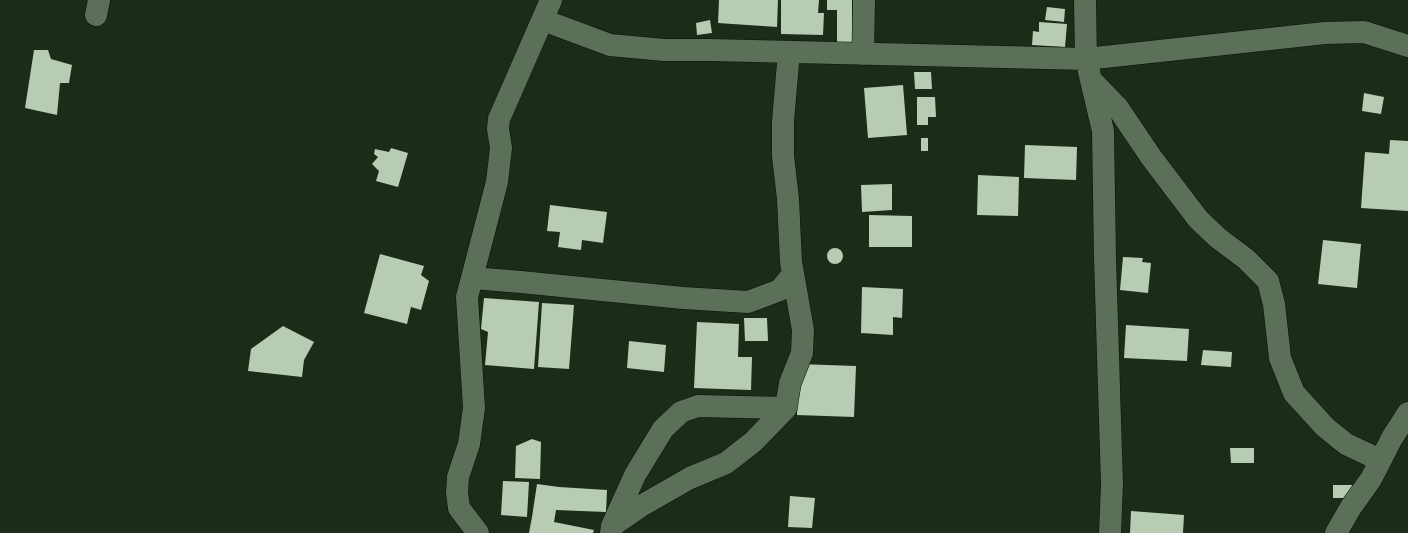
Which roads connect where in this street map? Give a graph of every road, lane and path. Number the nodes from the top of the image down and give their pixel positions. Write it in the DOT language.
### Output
graph roads {
  1 [pos="864,0"];
  2 [pos="1085,0"];
  3 [pos="547,10"];
  4 [pos="1408,46"];
  5 [pos="789,52"];
  6 [pos="863,54"];
  7 [pos="1086,59"];
  8 [pos="1091,80"];
  9 [pos="793,274"];
  10 [pos="472,278"];
  11 [pos="786,408"];
  12 [pos="1408,413"];
  13 [pos="1380,460"];
  14 [pos="611,529"];
  15 [pos="478,533"];
  16 [pos="1110,533"];
  17 [pos="1336,533"];
  1 -- 6 [label="street"];
  2 -- 7 [label="street"];
  3 -- 5 [label="street"];
  3 -- 10 [label="street"];
  4 -- 7 [label="street"];
  5 -- 6 [label="street"];
  5 -- 9 [label="street"];
  6 -- 7 [label="street"];
  7 -- 8 [label="street"];
  8 -- 13 [label="street"];
  8 -- 16 [label="street"];
  9 -- 10 [label="street"];
  9 -- 11 [label="street"];
  10 -- 15 [label="street"];
  11 -- 14 [label="street"];
  11 -- 14 [label="street"];
  12 -- 13 [label="street"];
  13 -- 17 [label="street"];
}
